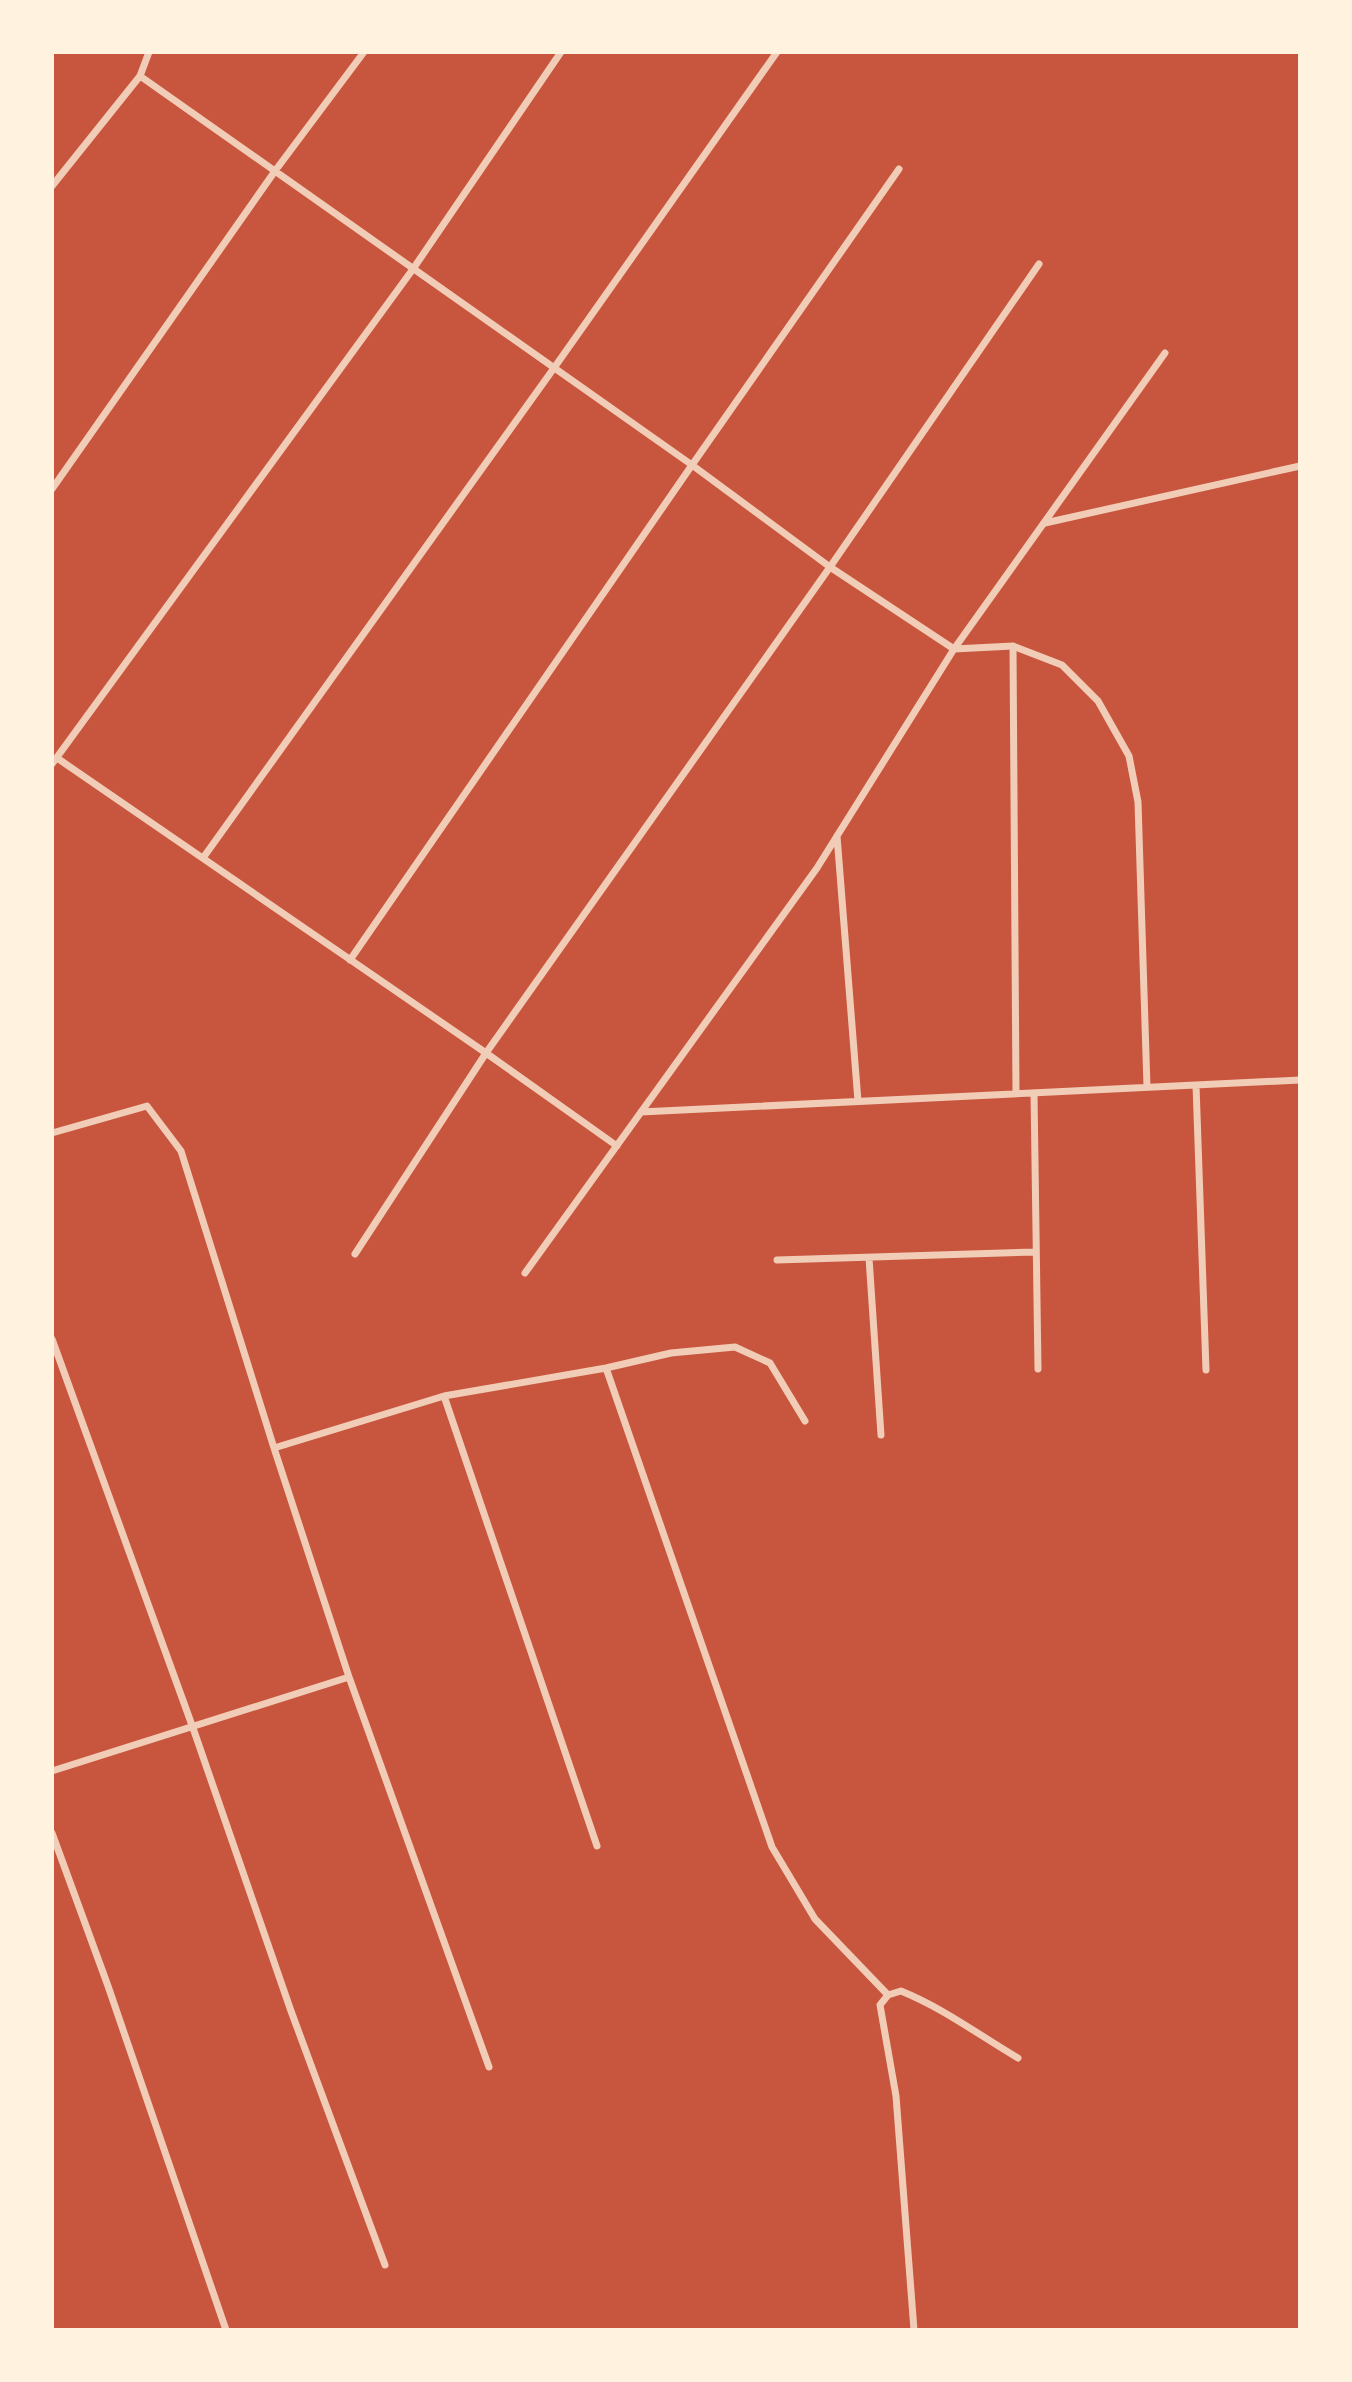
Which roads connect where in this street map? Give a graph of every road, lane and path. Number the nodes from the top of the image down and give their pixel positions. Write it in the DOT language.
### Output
graph roads {
  1 [pos="149,52"];
  2 [pos="365,52"];
  3 [pos="561,52"];
  4 [pos="777,52"];
  5 [pos="140,76"];
  6 [pos="899,169"];
  7 [pos="275,171"];
  8 [pos="52,186"];
  9 [pos="1039,264"];
  10 [pos="413,269"];
  11 [pos="1165,353"];
  12 [pos="554,368"];
  13 [pos="692,465"];
  14 [pos="1300,466"];
  15 [pos="52,489"];
  16 [pos="1044,523"];
  17 [pos="830,567"];
  18 [pos="1013,646"];
  19 [pos="954,649"];
  20 [pos="55,761"];
  21 [pos="837,835"];
  22 [pos="203,858"];
  23 [pos="349,960"];
  24 [pos="486,1053"];
  25 [pos="1300,1080"];
  26 [pos="1196,1085"];
  27 [pos="1147,1087"];
  28 [pos="1034,1093"];
  29 [pos="1016,1094"];
  30 [pos="858,1101"];
  31 [pos="641,1112"];
  32 [pos="52,1133"];
  33 [pos="617,1146"];
  34 [pos="1036,1252"];
  35 [pos="355,1254"];
  36 [pos="869,1258"];
  37 [pos="777,1260"];
  38 [pos="525,1273"];
  39 [pos="52,1339"];
  40 [pos="606,1368"];
  41 [pos="1038,1369"];
  42 [pos="1206,1370"];
  43 [pos="444,1396"];
  44 [pos="805,1421"];
  45 [pos="881,1435"];
  46 [pos="274,1448"];
  47 [pos="349,1677"];
  48 [pos="193,1728"];
  49 [pos="52,1771"];
  50 [pos="52,1833"];
  51 [pos="597,1846"];
  52 [pos="888,1996"];
  53 [pos="1018,2058"];
  54 [pos="489,2067"];
  55 [pos="385,2265"];
  56 [pos="226,2329"];
  57 [pos="914,2329"];
  1 -- 5 [label="street"];
  2 -- 7 [label="street"];
  3 -- 10 [label="street"];
  4 -- 12 [label="street"];
  5 -- 7 [label="street"];
  5 -- 8 [label="street"];
  6 -- 13 [label="street"];
  7 -- 10 [label="street"];
  7 -- 15 [label="street"];
  9 -- 17 [label="street"];
  10 -- 12 [label="street"];
  10 -- 20 [label="street"];
  11 -- 16 [label="street"];
  12 -- 13 [label="street"];
  12 -- 22 [label="street"];
  13 -- 17 [label="street"];
  13 -- 23 [label="street"];
  14 -- 16 [label="street"];
  16 -- 19 [label="street"];
  17 -- 19 [label="street"];
  17 -- 24 [label="street"];
  18 -- 19 [label="street"];
  18 -- 27 [label="street"];
  18 -- 29 [label="street"];
  19 -- 21 [label="street"];
  20 -- 22 [label="street"];
  21 -- 30 [label="street"];
  21 -- 31 [label="street"];
  22 -- 23 [label="street"];
  23 -- 24 [label="street"];
  24 -- 33 [label="street"];
  24 -- 35 [label="street"];
  25 -- 26 [label="street"];
  26 -- 27 [label="street"];
  26 -- 42 [label="street"];
  27 -- 28 [label="street"];
  28 -- 29 [label="street"];
  28 -- 34 [label="street"];
  29 -- 30 [label="street"];
  30 -- 31 [label="street"];
  31 -- 33 [label="street"];
  32 -- 46 [label="street"];
  33 -- 38 [label="street"];
  34 -- 36 [label="street"];
  34 -- 41 [label="street"];
  36 -- 37 [label="street"];
  36 -- 45 [label="street"];
  39 -- 48 [label="street"];
  40 -- 43 [label="street"];
  40 -- 44 [label="street"];
  40 -- 52 [label="street"];
  43 -- 46 [label="street"];
  43 -- 51 [label="street"];
  46 -- 47 [label="street"];
  47 -- 48 [label="street"];
  47 -- 54 [label="street"];
  48 -- 49 [label="street"];
  48 -- 55 [label="street"];
  50 -- 56 [label="street"];
  52 -- 53 [label="street"];
  52 -- 57 [label="street"];
}
